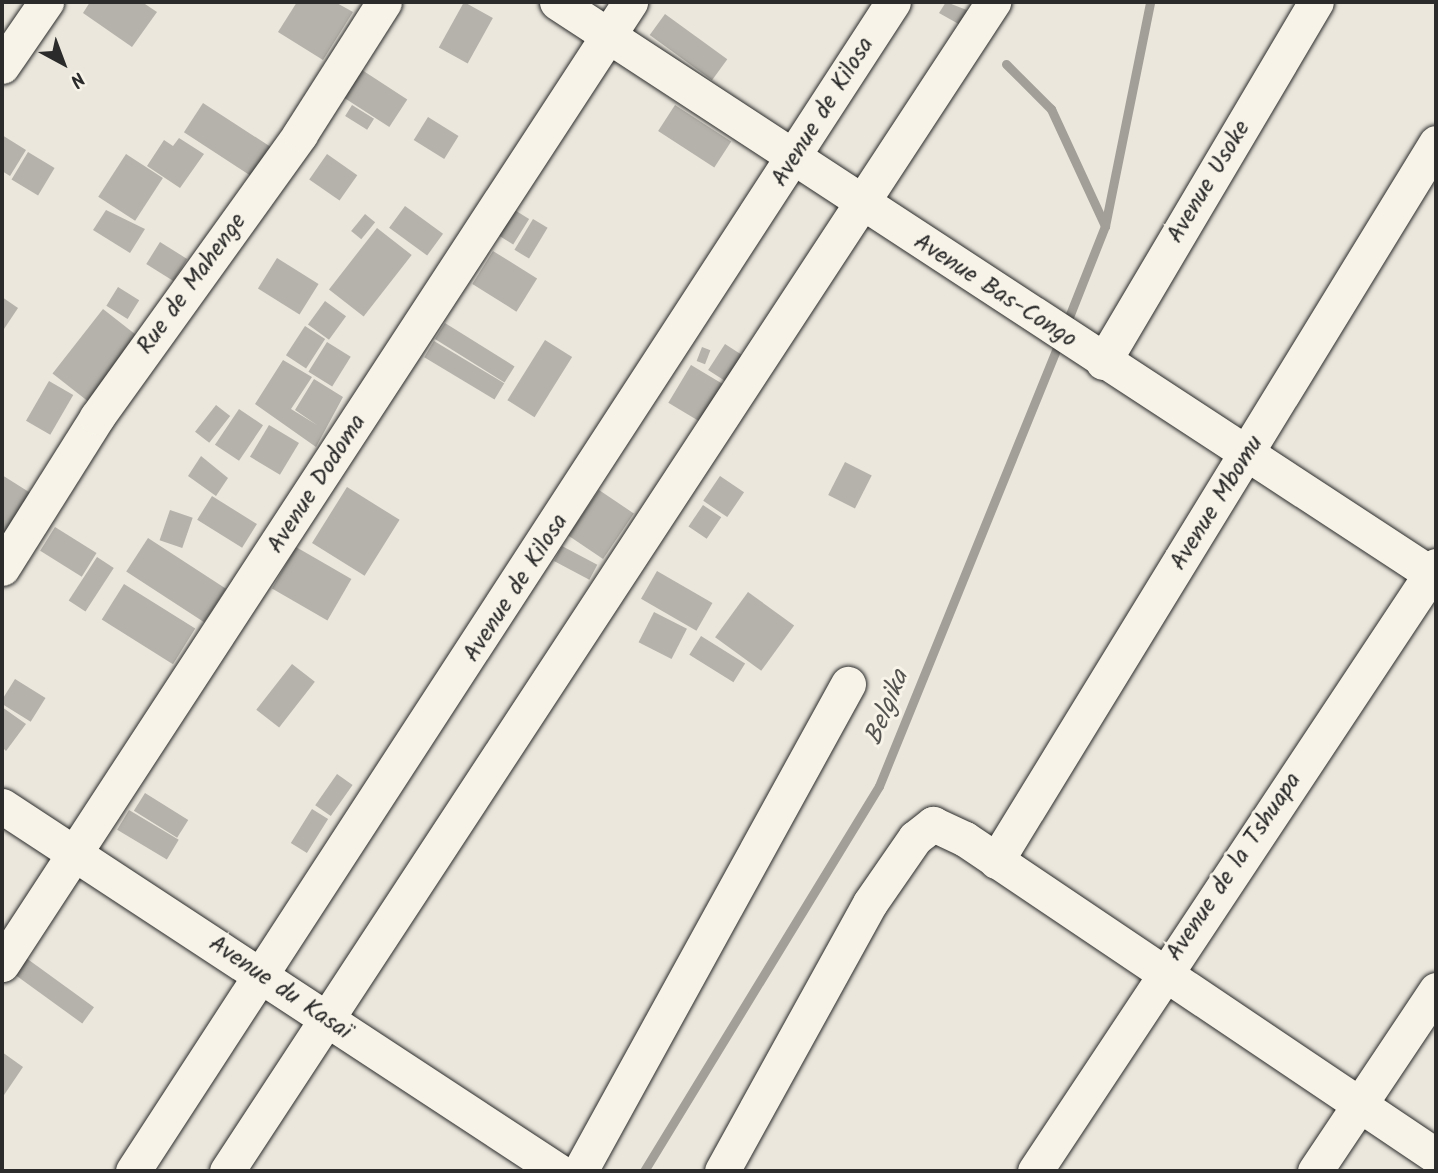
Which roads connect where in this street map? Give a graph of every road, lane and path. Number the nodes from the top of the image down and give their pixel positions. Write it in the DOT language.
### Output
graph roads {
  1 [pos="46,2"];
  2 [pos="384,2"];
  3 [pos="557,2"];
  4 [pos="630,2"];
  5 [pos="893,2"];
  6 [pos="993,2"];
  7 [pos="1316,2"];
  8 [pos="607,36"];
  9 [pos="2,66"];
  10 [pos="1436,143"];
  11 [pos="795,158"];
  12 [pos="859,203"];
  13 [pos="1096,357"];
  14 [pos="1246,456"];
  15 [pos="2,568"];
  16 [pos="1435,572"];
  17 [pos="848,684"];
  18 [pos="2,806"];
  19 [pos="76,855"];
  20 [pos="996,861"];
  21 [pos="2,964"];
  22 [pos="264,976"];
  23 [pos="1161,976"];
  24 [pos="1436,990"];
  25 [pos="325,1019"];
  26 [pos="1360,1103"];
  27 [pos="1436,1156"];
  28 [pos="133,1171"];
  29 [pos="228,1171"];
  30 [pos="558,1171"];
  31 [pos="580,1171"];
  32 [pos="722,1171"];
  33 [pos="1035,1171"];
  34 [pos="1315,1171"];
  1 -- 9 [label="street"];
  2 -- 15 [label="street, Rue de Mahenge"];
  3 -- 8 [label="street, Avenue Bas-Congo"];
  4 -- 8 [label="street, Avenue Dodoma"];
  5 -- 11 [label="street, Avenue de Kilosa"];
  6 -- 12 [label="street"];
  7 -- 13 [label="street, Avenue Usoke"];
  8 -- 11 [label="street, Avenue Bas-Congo"];
  8 -- 19 [label="street, Avenue Dodoma"];
  10 -- 14 [label="street, Avenue Mbomu"];
  11 -- 12 [label="street, Avenue Bas-Congo"];
  11 -- 22 [label="street, Avenue de Kilosa"];
  12 -- 13 [label="street, Avenue Bas-Congo"];
  12 -- 25 [label="street"];
  13 -- 14 [label="street, Avenue Bas-Congo"];
  14 -- 16 [label="street, Avenue Bas-Congo"];
  14 -- 20 [label="street, Avenue Mbomu"];
  16 -- 23 [label="street, Avenue de la Tshuapa"];
  17 -- 31 [label="street"];
  18 -- 19 [label="street, Avenue du Kasaï"];
  19 -- 21 [label="street, Avenue Dodoma"];
  19 -- 22 [label="street, Avenue du Kasaï"];
  20 -- 23 [label="street"];
  20 -- 32 [label="street"];
  22 -- 25 [label="street, Avenue du Kasaï"];
  22 -- 28 [label="street, Avenue de Kilosa"];
  23 -- 26 [label="street"];
  23 -- 33 [label="street, Avenue de la Tshuapa"];
  24 -- 26 [label="street"];
  25 -- 29 [label="street"];
  25 -- 30 [label="street, Avenue du Kasaï"];
  26 -- 27 [label="street"];
  26 -- 34 [label="street"];
}
